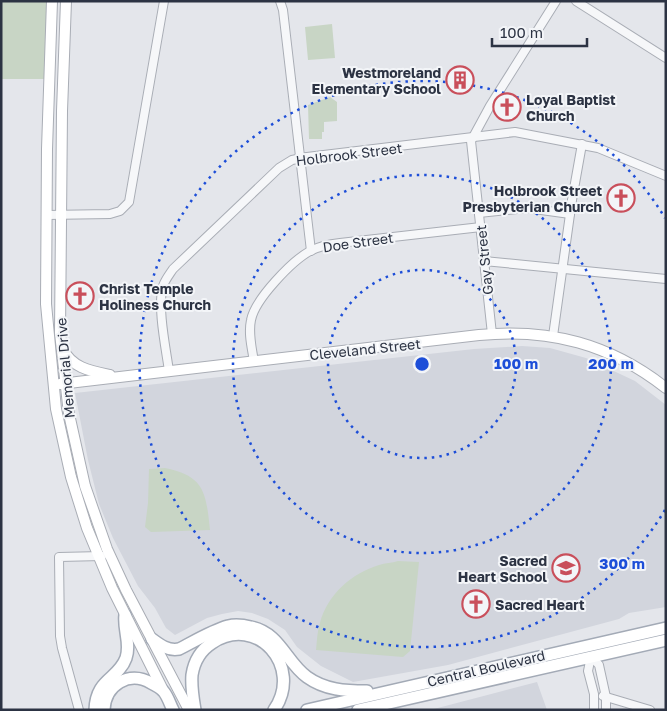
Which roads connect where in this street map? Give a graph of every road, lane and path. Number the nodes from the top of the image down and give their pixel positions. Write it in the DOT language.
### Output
graph roads {
  1 [pos="52,1"];
  2 [pos="66,1"];
  3 [pos="164,1"];
  4 [pos="289,1"];
  5 [pos="556,1"];
  6 [pos="576,1"];
  7 [pos="280,2"];
  8 [pos="666,58"];
  9 [pos="472,137"];
  10 [pos="582,144"];
  11 [pos="299,158"];
  12 [pos="666,176"];
  13 [pos="479,213"];
  14 [pos="61,214"];
  15 [pos="570,214"];
  16 [pos="47,215"];
  17 [pos="481,227"];
  18 [pos="311,251"];
  19 [pos="484,261"];
  20 [pos="563,268"];
  21 [pos="666,279"];
  22 [pos="492,334"];
  23 [pos="553,336"];
  24 [pos="60,343"];
  25 [pos="254,362"];
  26 [pos="169,371"];
  27 [pos="121,377"];
  28 [pos="65,383"];
  29 [pos="52,385"];
  30 [pos="666,388"];
  31 [pos="97,556"];
  32 [pos="110,556"];
  33 [pos="125,615"];
  34 [pos="666,628"];
  35 [pos="152,639"];
  36 [pos="666,640"];
  37 [pos="591,656"];
  38 [pos="164,692"];
  39 [pos="383,692"];
  40 [pos="594,694"];
  41 [pos="606,697"];
  42 [pos="393,702"];
  43 [pos="79,710"];
  44 [pos="94,710"];
  45 [pos="104,710"];
  46 [pos="173,710"];
  47 [pos="189,710"];
  48 [pos="195,710"];
  49 [pos="274,710"];
  50 [pos="307,710"];
  51 [pos="358,710"];
  52 [pos="378,710"];
  53 [pos="594,710"];
  54 [pos="606,710"];
  55 [pos="650,710"];
  1 -- 16 [label="main road, Memorial Drive"];
  2 -- 14 [label="main road, Memorial Drive"];
  3 -- 14 [label="street"];
  4 -- 7 [label="street"];
  5 -- 9 [label="street"];
  6 -- 8 [label="street"];
  7 -- 11 [label="street"];
  9 -- 10 [label="street, Holbrook Street"];
  9 -- 11 [label="street, Holbrook Street"];
  9 -- 13 [label="street, Gay Street"];
  10 -- 12 [label="street, Holbrook Street"];
  10 -- 15 [label="street"];
  11 -- 18 [label="street"];
  11 -- 26 [label="street, Holbrook Street"];
  13 -- 15 [label="street"];
  13 -- 17 [label="street, Gay Street"];
  14 -- 16 [label="street"];
  14 -- 24 [label="main road, Memorial Drive"];
  15 -- 20 [label="street"];
  16 -- 29 [label="main road, Memorial Drive"];
  17 -- 18 [label="street, Doe Street"];
  17 -- 19 [label="street, Gay Street"];
  18 -- 25 [label="street, Doe Street"];
  19 -- 20 [label="street"];
  19 -- 22 [label="street, Gay Street"];
  20 -- 21 [label="street"];
  20 -- 23 [label="street"];
  22 -- 23 [label="main road, Cleveland Street"];
  22 -- 25 [label="main road, Cleveland Street"];
  23 -- 30 [label="main road, Cleveland Street"];
  24 -- 27 [label="main road"];
  24 -- 28 [label="main road, Memorial Drive"];
  25 -- 26 [label="main road, Cleveland Street"];
  26 -- 27 [label="main road, Cleveland Street"];
  27 -- 28 [label="main road, Cleveland Street"];
  28 -- 29 [label="main road, Cleveland Street"];
  28 -- 32 [label="main road, Memorial Drive"];
  29 -- 31 [label="main road, Memorial Drive"];
  31 -- 32 [label="street"];
  31 -- 33 [label="main road, Memorial Drive"];
  31 -- 43 [label="street"];
  32 -- 35 [label="main road, Memorial Drive"];
  33 -- 38 [label="main road, Memorial Drive"];
  33 -- 44 [label="main road"];
  34 -- 39 [label="main road, Central Boulevard"];
  35 -- 39 [label="main road"];
  35 -- 47 [label="main road, Memorial Drive"];
  36 -- 37 [label="main road, Central Boulevard"];
  37 -- 40 [label="street"];
  37 -- 41 [label="street"];
  37 -- 42 [label="main road, Central Boulevard"];
  38 -- 45 [label="main road"];
  38 -- 46 [label="main road, Memorial Drive"];
  39 -- 50 [label="main road, Central Boulevard"];
  40 -- 41 [label="street"];
  40 -- 53 [label="street"];
  41 -- 54 [label="street"];
  41 -- 55 [label="street"];
  42 -- 51 [label="main road, Central Boulevard"];
  42 -- 52 [label="main road"];
  48 -- 49 [label="main road"];
}
